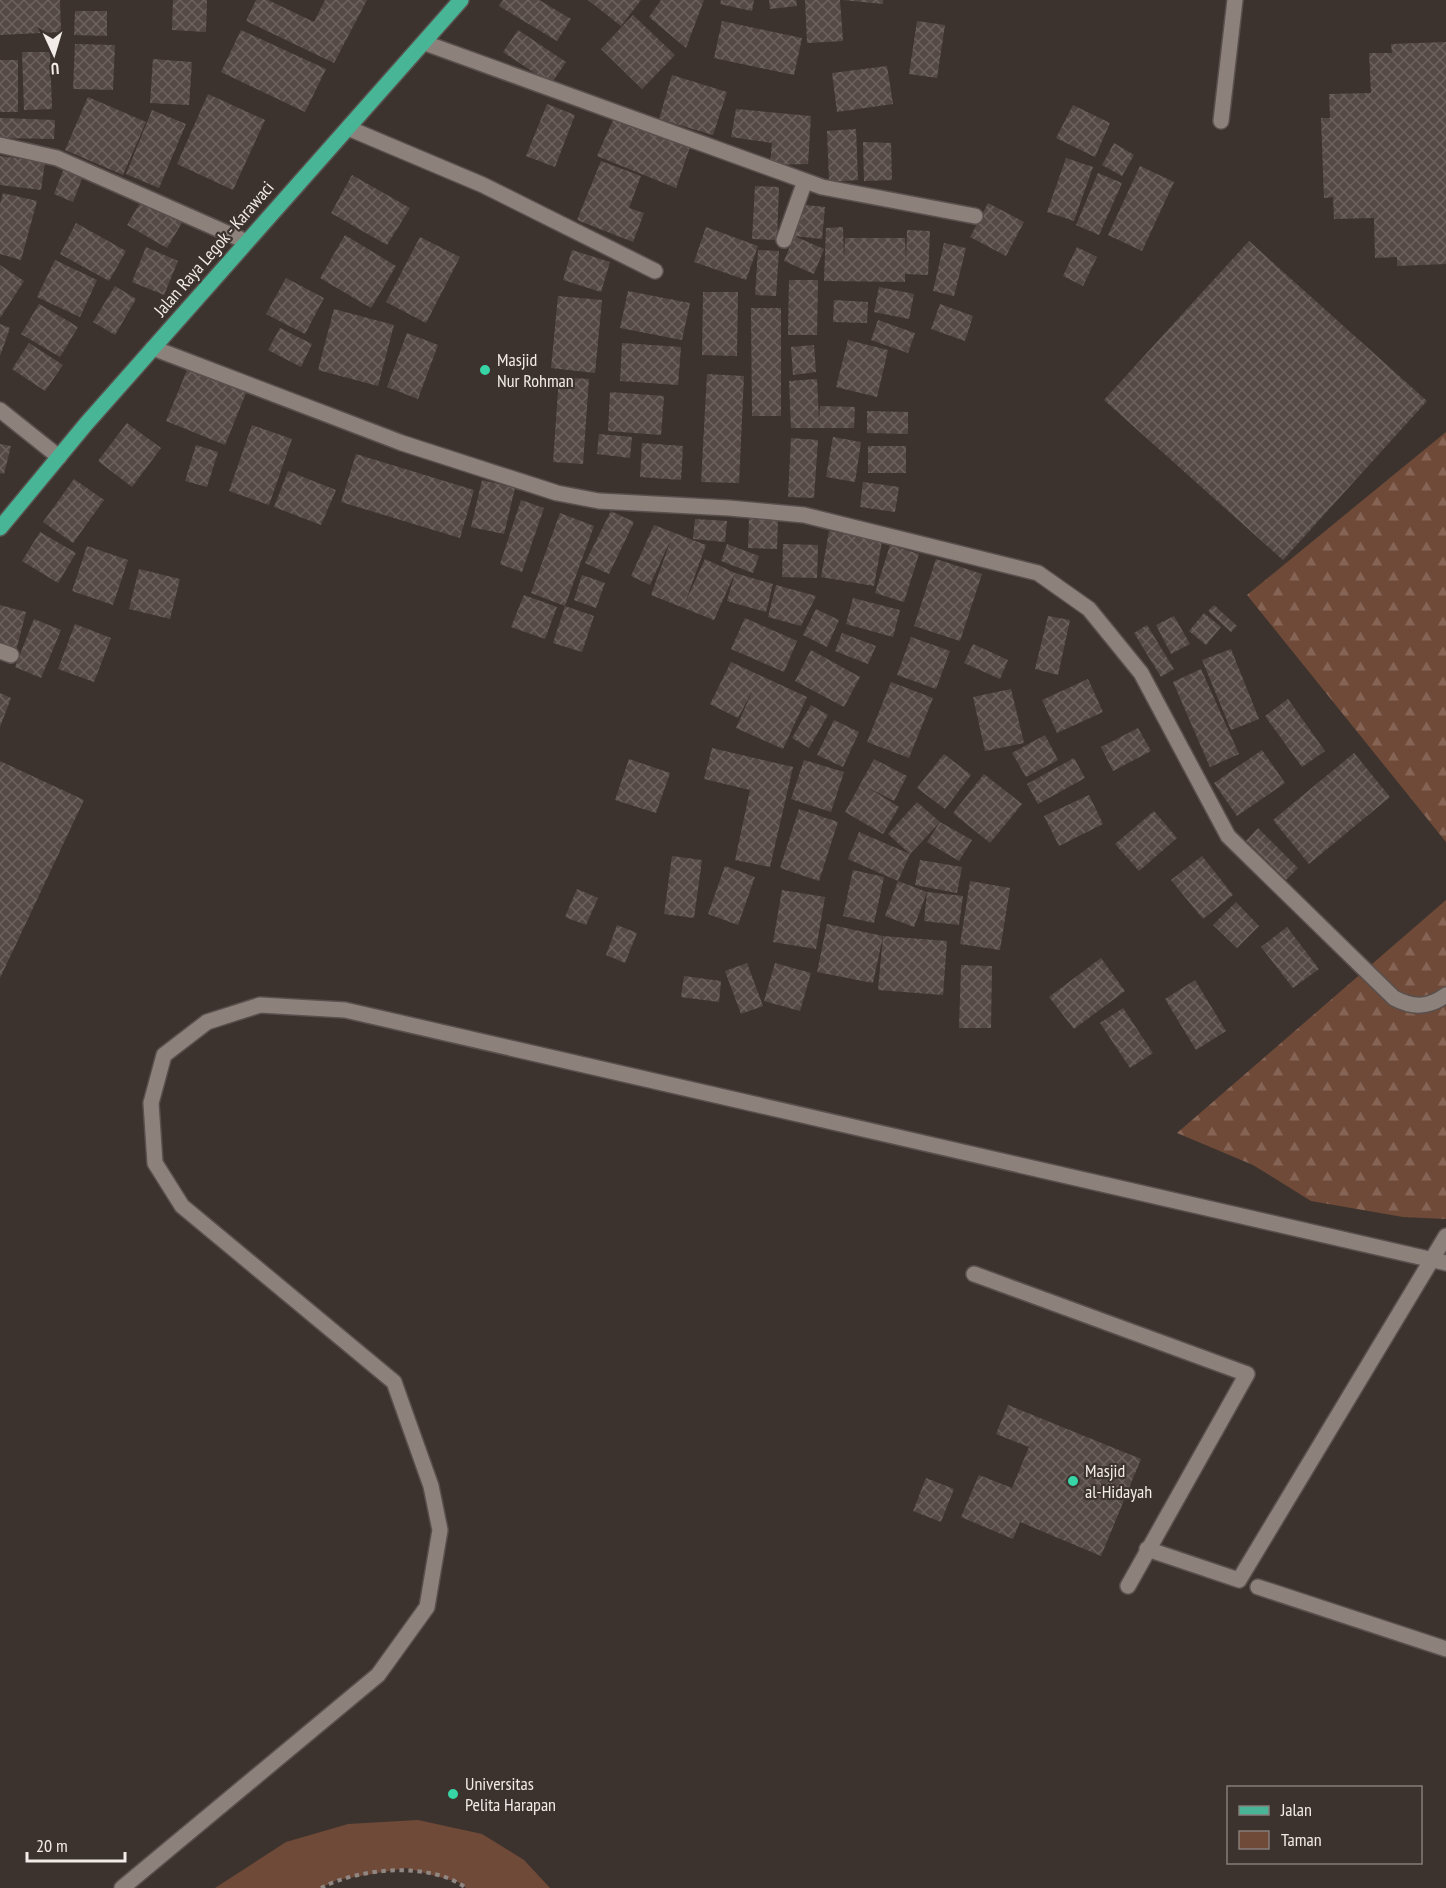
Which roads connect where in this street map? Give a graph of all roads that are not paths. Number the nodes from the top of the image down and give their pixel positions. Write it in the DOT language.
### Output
graph roads {
  1 [pos="461,0"];
  2 [pos="1235,0"];
  3 [pos="425,42"];
  4 [pos="1221,121"];
  5 [pos="348,128"];
  6 [pos="0,145"];
  7 [pos="806,181"];
  8 [pos="975,216"];
  9 [pos="784,240"];
  10 [pos="246,241"];
  11 [pos="655,271"];
  12 [pos="153,348"];
  13 [pos="0,410"];
  14 [pos="59,457"];
  15 [pos="0,528"];
  16 [pos="1446,995"];
  17 [pos="1446,1236"];
  18 [pos="1439,1262"];
  19 [pos="974,1274"];
  20 [pos="1147,1549"];
  21 [pos="1128,1587"];
  22 [pos="1258,1587"];
  23 [pos="1446,1649"];
  24 [pos="122,1888"];
  1 -- 3 [label="main road, Jalan Raya Legok - Karawaci"];
  2 -- 4 [label="street"];
  3 -- 5 [label="main road, Jalan Raya Legok - Karawaci"];
  3 -- 7 [label="street"];
  5 -- 10 [label="main road, Jalan Raya Legok - Karawaci"];
  5 -- 11 [label="street"];
  6 -- 10 [label="street"];
  7 -- 8 [label="street"];
  7 -- 9 [label="street"];
  10 -- 12 [label="main road, Jalan Raya Legok - Karawaci"];
  12 -- 14 [label="main road, Jalan Raya Legok - Karawaci"];
  12 -- 16 [label="street"];
  13 -- 14 [label="street"];
  14 -- 15 [label="main road, Jalan Raya Legok - Karawaci"];
  17 -- 18 [label="street"];
  18 -- 20 [label="street"];
  18 -- 24 [label="street"];
  19 -- 20 [label="street"];
  20 -- 21 [label="street"];
  22 -- 23 [label="street"];
}
